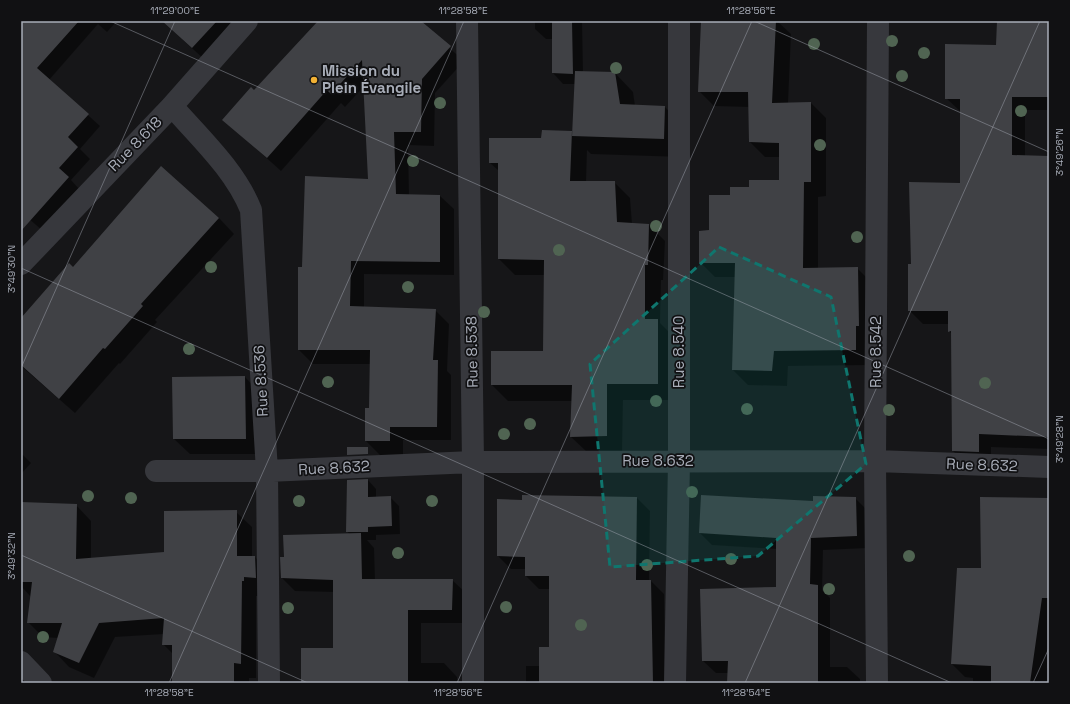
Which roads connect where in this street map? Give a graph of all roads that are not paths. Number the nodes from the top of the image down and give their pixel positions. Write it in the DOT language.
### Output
graph roads {
  1 [pos="247,21"];
  2 [pos="467,21"];
  3 [pos="679,21"];
  4 [pos="878,21"];
  5 [pos="172,106"];
  6 [pos="23,258"];
  7 [pos="679,461"];
  8 [pos="876,461"];
  9 [pos="473,462"];
  10 [pos="1049,467"];
  11 [pos="267,471"];
  12 [pos="156,472"];
  13 [pos="21,662"];
  14 [pos="41,683"];
  15 [pos="269,683"];
  16 [pos="473,683"];
  17 [pos="675,683"];
  18 [pos="877,683"];
  1 -- 5 [label="street, Rue 8.618"];
  2 -- 9 [label="street, Rue 8.538"];
  3 -- 7 [label="street, Rue 8.540"];
  4 -- 8 [label="street, Rue 8.542"];
  5 -- 6 [label="street, Rue 8.618"];
  5 -- 11 [label="street, Rue 8.536"];
  7 -- 8 [label="street, Rue 8.632"];
  7 -- 9 [label="street, Rue 8.632"];
  7 -- 17 [label="street, Rue 8.540"];
  8 -- 10 [label="street, Rue 8.632"];
  8 -- 18 [label="street, Rue 8.542"];
  9 -- 11 [label="street, Rue 8.632"];
  9 -- 16 [label="street, Rue 8.538"];
  11 -- 12 [label="street, Rue 8.632"];
  11 -- 15 [label="street, Rue 8.536"];
  13 -- 14 [label="street"];
}
